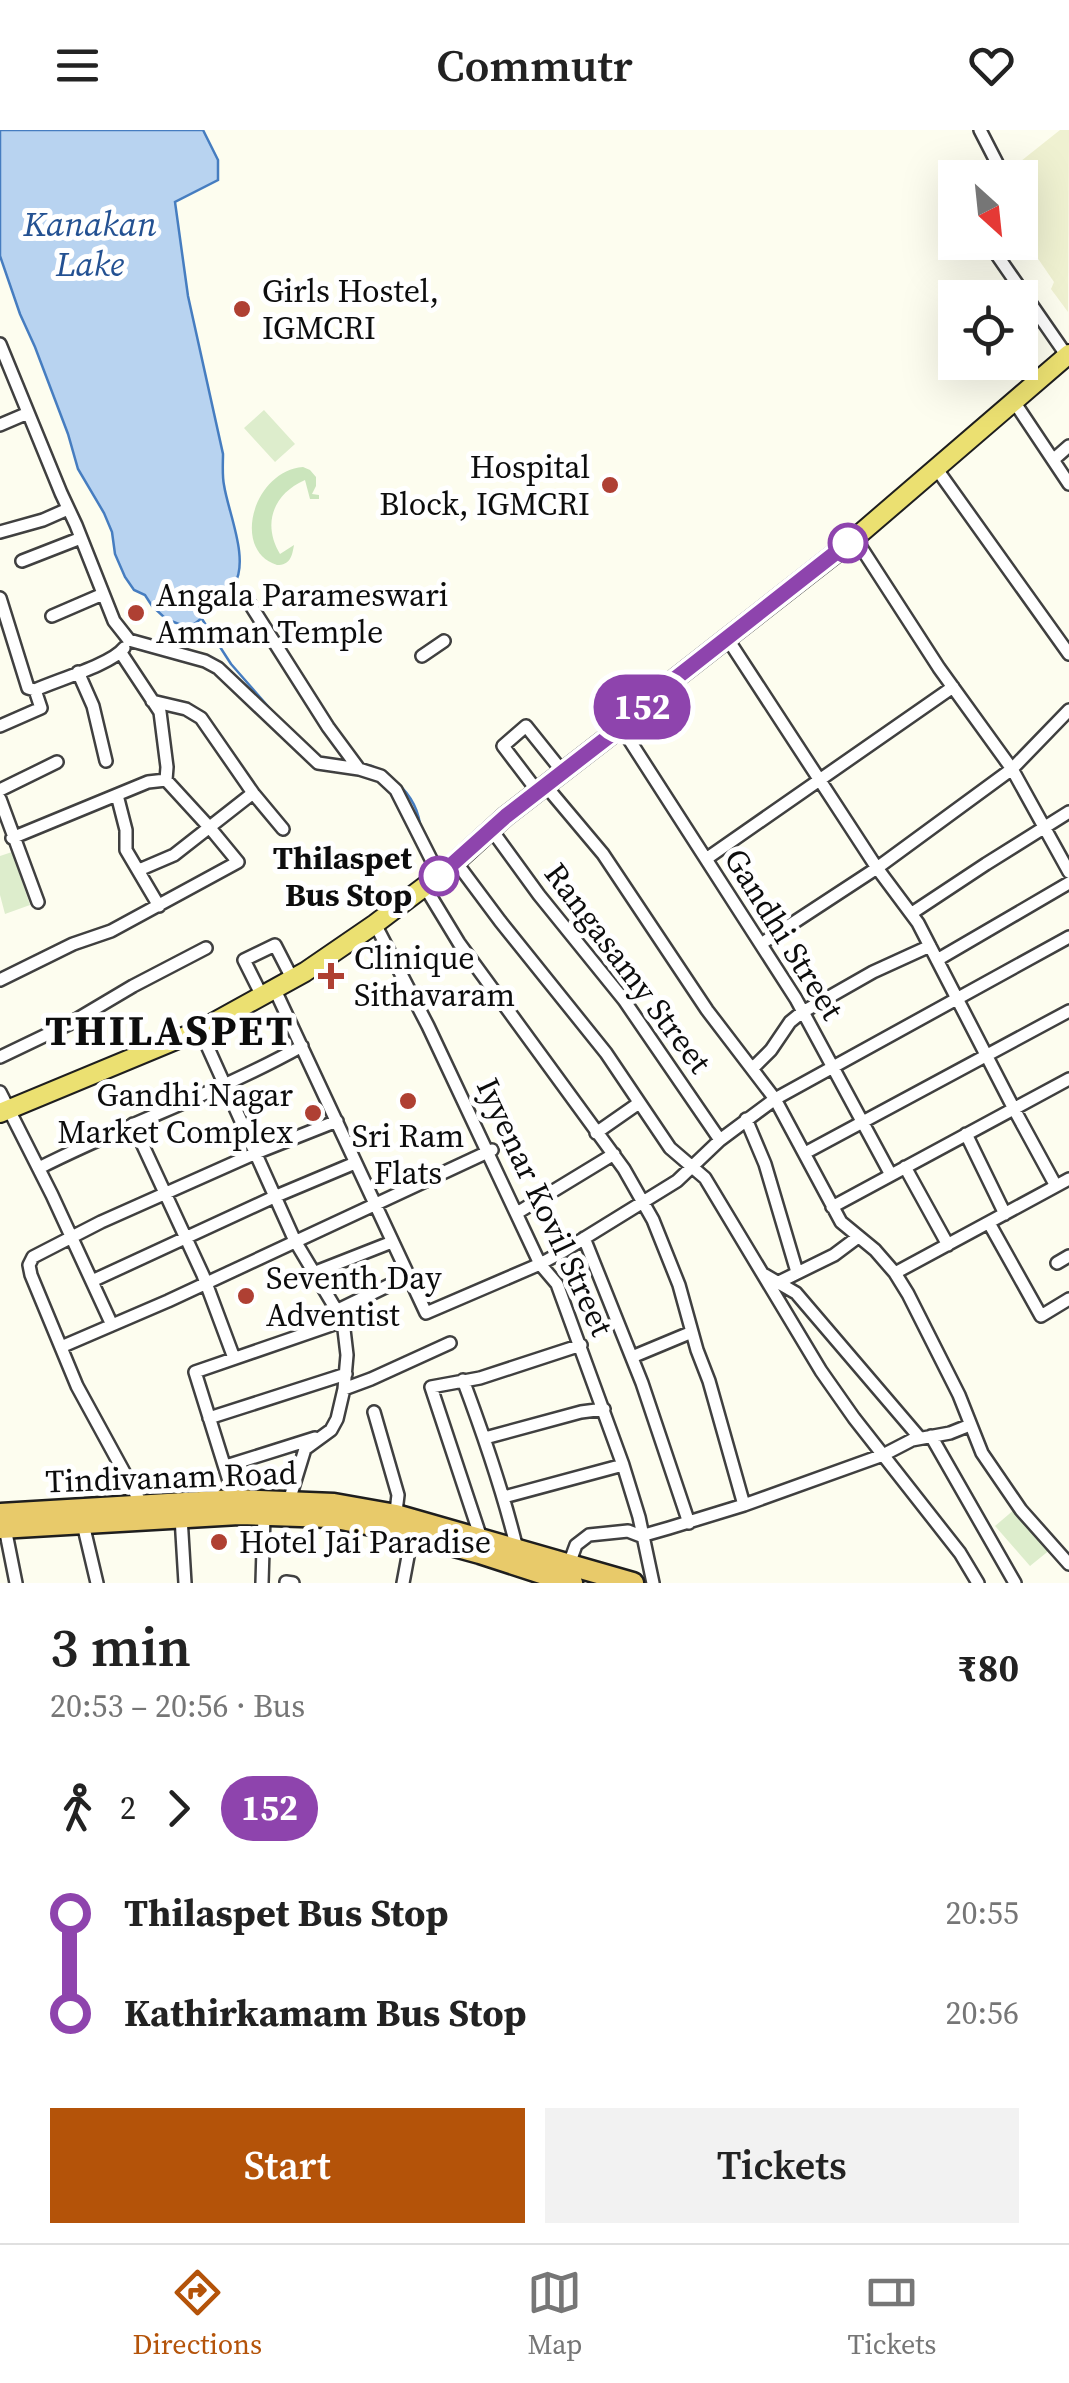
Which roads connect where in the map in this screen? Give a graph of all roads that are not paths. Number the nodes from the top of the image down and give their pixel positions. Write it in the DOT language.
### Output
graph roads {
  1 [pos="980,130"];
  2 [pos="995,160"];
  3 [pos="1001,260"];
  4 [pos="0,344"];
  5 [pos="1068,355"];
  6 [pos="1013,400"];
  7 [pos="28,413"];
  8 [pos="0,425"];
  9 [pos="1069,446"];
  10 [pos="1053,460"];
  11 [pos="936,468"];
  12 [pos="1069,484"];
  13 [pos="68,509"];
  14 [pos="0,532"];
  15 [pos="82,538"];
  16 [pos="854,538"];
  17 [pos="22,561"];
  18 [pos="103,594"];
  19 [pos="0,598"];
  20 [pos="250,604"];
  21 [pos="52,616"];
  22 [pos="726,638"];
  23 [pos="129,640"];
  24 [pos="444,641"];
  25 [pos="120,654"];
  26 [pos="1069,654"];
  27 [pos="422,656"];
  28 [pos="78,672"];
  29 [pos="953,688"];
  30 [pos="35,690"];
  31 [pos="152,701"];
  32 [pos="1069,710"];
  33 [pos="0,726"];
  34 [pos="621,727"];
  35 [pos="106,761"];
  36 [pos="57,762"];
  37 [pos="358,769"];
  38 [pos="1012,769"];
  39 [pos="562,771"];
  40 [pos="166,780"];
  41 [pos="820,781"];
  42 [pos="542,788"];
  43 [pos="0,790"];
  44 [pos="253,793"];
  45 [pos="117,794"];
  46 [pos="0,799"];
  47 [pos="1069,812"];
  48 [pos="210,828"];
  49 [pos="1043,828"];
  50 [pos="283,829"];
  51 [pos="491,829"];
  52 [pos="11,831"];
  53 [pos="706,860"];
  54 [pos="456,862"];
  55 [pos="877,868"];
  56 [pos="139,870"];
  57 [pos="1069,872"];
  58 [pos="432,881"];
  59 [pos="1069,884"];
  60 [pos="38,902"];
  61 [pos="159,906"];
  62 [pos="912,913"];
  63 [pos="375,924"];
  64 [pos="1069,937"];
  65 [pos="761,944"];
  66 [pos="930,946"];
  67 [pos="206,948"];
  68 [pos="937,960"];
  69 [pos="0,980"];
  70 [pos="293,980"];
  71 [pos="269,993"];
  72 [pos="957,999"];
  73 [pos="1069,1012"];
  74 [pos="802,1013"];
  75 [pos="200,1030"];
  76 [pos="302,1046"];
  77 [pos="988,1056"];
  78 [pos="0,1057"];
  79 [pos="833,1066"];
  80 [pos="753,1068"];
  81 [pos="1069,1080"];
  82 [pos="224,1085"];
  83 [pos="0,1092"];
  84 [pos="776,1099"];
  85 [pos="639,1103"];
  86 [pos="1014,1109"];
  87 [pos="4,1112"];
  88 [pos="746,1118"];
  89 [pos="336,1122"];
  90 [pos="863,1122"];
  91 [pos="134,1124"];
  92 [pos="596,1133"];
  93 [pos="966,1134"];
  94 [pos="720,1140"];
  95 [pos="490,1151"];
  96 [pos="256,1153"];
  97 [pos="805,1153"];
  98 [pos="614,1154"];
  99 [pos="355,1164"];
  100 [pos="905,1167"];
  101 [pos="39,1168"];
  102 [pos="692,1168"];
  103 [pos="891,1175"];
  104 [pos="1069,1179"];
  105 [pos="1056,1186"];
  106 [pos="166,1194"];
  107 [pos="274,1197"];
  108 [pos="644,1202"];
  109 [pos="375,1205"];
  110 [pos="832,1207"];
  111 [pos="517,1213"];
  112 [pos="1005,1214"];
  113 [pos="989,1223"];
  114 [pos="71,1236"];
  115 [pos="858,1237"];
  116 [pos="186,1238"];
  117 [pos="584,1238"];
  118 [pos="295,1241"];
  119 [pos="392,1242"];
  120 [pos="948,1245"];
  121 [pos="1069,1256"];
  122 [pos="1057,1263"];
  123 [pos="540,1264"];
  124 [pos="797,1272"];
  125 [pos="314,1273"];
  126 [pos="895,1273"];
  127 [pos="763,1274"];
  128 [pos="408,1276"];
  129 [pos="92,1281"];
  130 [pos="779,1282"];
  131 [pos="206,1283"];
  132 [pos="1065,1302"];
  133 [pos="340,1316"];
  134 [pos="1069,1316"];
  135 [pos="112,1325"];
  136 [pos="692,1332"];
  137 [pos="450,1344"];
  138 [pos="581,1345"];
  139 [pos="61,1347"];
  140 [pos="632,1357"];
  141 [pos="234,1358"];
  142 [pos="346,1374"];
  143 [pos="463,1380"];
  144 [pos="344,1389"];
  145 [pos="604,1409"];
  146 [pos="374,1412"];
  147 [pos="210,1418"];
  148 [pos="970,1425"];
  149 [pos="319,1436"];
  150 [pos="926,1437"];
  151 [pos="485,1438"];
  152 [pos="883,1455"];
  153 [pos="623,1465"];
  154 [pos="226,1466"];
  155 [pos="504,1497"];
  156 [pos="235,1500"];
  157 [pos="289,1501"];
  158 [pos="142,1505"];
  159 [pos="744,1505"];
  160 [pos="264,1515"];
  161 [pos="181,1517"];
  162 [pos="2,1523"];
  163 [pos="689,1523"];
  164 [pos="83,1524"];
  165 [pos="400,1527"];
  166 [pos="642,1536"];
  167 [pos="481,1538"];
  168 [pos="516,1549"];
  169 [pos="1069,1564"];
  170 [pos="570,1573"];
  171 [pos="16,1583"];
  172 [pos="96,1583"];
  173 [pos="186,1583"];
  174 [pos="262,1583"];
  175 [pos="403,1583"];
  176 [pos="633,1583"];
  177 [pos="653,1583"];
  178 [pos="978,1583"];
  179 [pos="1015,1583"];
  1 -- 2 [label="street"];
  3 -- 5 [label="street"];
  4 -- 7 [label="street"];
  5 -- 6 [label="main road"];
  6 -- 10 [label="street"];
  6 -- 11 [label="main road"];
  7 -- 8 [label="street"];
  7 -- 13 [label="street"];
  9 -- 10 [label="street"];
  10 -- 12 [label="street"];
  11 -- 16 [label="main road"];
  11 -- 26 [label="street"];
  13 -- 14 [label="street"];
  13 -- 15 [label="street"];
  15 -- 17 [label="street"];
  15 -- 18 [label="street"];
  16 -- 22 [label="main road"];
  16 -- 29 [label="street"];
  18 -- 21 [label="street"];
  18 -- 23 [label="street"];
  19 -- 30 [label="street"];
  20 -- 37 [label="street"];
  22 -- 34 [label="main road"];
  22 -- 41 [label="street"];
  23 -- 25 [label="street"];
  23 -- 37 [label="street"];
  24 -- 27 [label="street"];
  25 -- 28 [label="street"];
  25 -- 31 [label="street"];
  28 -- 30 [label="street"];
  28 -- 35 [label="street"];
  29 -- 38 [label="street"];
  29 -- 41 [label="street"];
  30 -- 33 [label="street"];
  31 -- 40 [label="street"];
  31 -- 44 [label="street"];
  32 -- 38 [label="street"];
  34 -- 39 [label="main road"];
  34 -- 53 [label="street, Gandhi Street"];
  36 -- 43 [label="street"];
  37 -- 58 [label="street"];
  38 -- 49 [label="street"];
  38 -- 55 [label="street"];
  39 -- 42 [label="main road"];
  39 -- 42 [label="street"];
  40 -- 45 [label="street"];
  40 -- 48 [label="street"];
  41 -- 53 [label="street"];
  41 -- 55 [label="street"];
  42 -- 51 [label="main road"];
  42 -- 80 [label="street"];
  44 -- 48 [label="street"];
  44 -- 50 [label="street"];
  45 -- 52 [label="street"];
  45 -- 56 [label="street"];
  46 -- 52 [label="street"];
  47 -- 49 [label="street"];
  48 -- 56 [label="street"];
  48 -- 61 [label="street"];
  49 -- 57 [label="street"];
  49 -- 62 [label="street"];
  51 -- 54 [label="main road"];
  51 -- 94 [label="street, Rangasamy Street"];
  52 -- 60 [label="street"];
  53 -- 65 [label="street, Gandhi Street"];
  54 -- 58 [label="main road"];
  54 -- 85 [label="street"];
  55 -- 62 [label="street"];
  55 -- 65 [label="street"];
  56 -- 61 [label="street"];
  58 -- 63 [label="main road"];
  58 -- 92 [label="street"];
  59 -- 68 [label="street"];
  61 -- 69 [label="street"];
  62 -- 66 [label="street"];
  63 -- 70 [label="main road"];
  63 -- 95 [label="street, Iyyenar Kovil Street"];
  64 -- 72 [label="street"];
  65 -- 74 [label="street, Gandhi Street"];
  66 -- 68 [label="street"];
  66 -- 74 [label="street"];
  67 -- 78 [label="street"];
  68 -- 72 [label="street"];
  70 -- 71 [label="main road"];
  70 -- 71 [label="street"];
  71 -- 75 [label="main road"];
  71 -- 76 [label="street"];
  72 -- 77 [label="street"];
  72 -- 79 [label="street"];
  73 -- 77 [label="street"];
  74 -- 79 [label="street, Gandhi Street"];
  74 -- 80 [label="street"];
  75 -- 82 [label="street"];
  75 -- 87 [label="main road"];
  76 -- 82 [label="street"];
  76 -- 89 [label="street"];
  77 -- 86 [label="street"];
  77 -- 90 [label="street"];
  79 -- 84 [label="street"];
  79 -- 90 [label="street, Gandhi Street"];
  80 -- 84 [label="street"];
  81 -- 86 [label="street"];
  82 -- 91 [label="street"];
  82 -- 96 [label="street"];
  83 -- 87 [label="street"];
  84 -- 88 [label="street"];
  84 -- 97 [label="street"];
  85 -- 92 [label="street"];
  85 -- 102 [label="street"];
  86 -- 93 [label="street"];
  86 -- 105 [label="street"];
  87 -- 101 [label="street"];
  88 -- 94 [label="street"];
  88 -- 124 [label="street"];
  89 -- 96 [label="street"];
  89 -- 99 [label="street"];
  90 -- 97 [label="street"];
  90 -- 103 [label="street, Gandhi Street"];
  91 -- 101 [label="street"];
  91 -- 106 [label="street"];
  92 -- 98 [label="street"];
  93 -- 100 [label="street"];
  93 -- 112 [label="street"];
  94 -- 102 [label="street"];
  95 -- 109 [label="street"];
  95 -- 111 [label="street, Iyyenar Kovil Street"];
  96 -- 106 [label="street"];
  96 -- 107 [label="street"];
  97 -- 110 [label="street"];
  98 -- 108 [label="street"];
  98 -- 111 [label="street"];
  99 -- 107 [label="street"];
  99 -- 109 [label="street"];
  100 -- 103 [label="street"];
  100 -- 120 [label="street"];
  101 -- 114 [label="street"];
  102 -- 108 [label="street"];
  102 -- 127 [label="street"];
  103 -- 110 [label="street"];
  104 -- 105 [label="street"];
  105 -- 112 [label="street"];
  106 -- 114 [label="street"];
  106 -- 116 [label="street"];
  107 -- 116 [label="street"];
  107 -- 118 [label="street"];
  108 -- 117 [label="street"];
  108 -- 136 [label="street"];
  109 -- 118 [label="street"];
  109 -- 119 [label="street"];
  110 -- 115 [label="street"];
  111 -- 123 [label="street, Iyyenar Kovil Street"];
  112 -- 113 [label="street"];
  113 -- 120 [label="street"];
  113 -- 132 [label="street"];
  114 -- 129 [label="street"];
  114 -- 139 [label="street"];
  115 -- 124 [label="street"];
  115 -- 126 [label="street"];
  116 -- 129 [label="street"];
  116 -- 131 [label="street"];
  117 -- 123 [label="street"];
  117 -- 140 [label="street"];
  118 -- 125 [label="street"];
  118 -- 131 [label="street"];
  119 -- 125 [label="street"];
  119 -- 128 [label="street"];
  120 -- 126 [label="street"];
  121 -- 122 [label="street"];
  123 -- 128 [label="street"];
  123 -- 138 [label="street, Iyyenar Kovil Street"];
  124 -- 130 [label="street"];
  125 -- 133 [label="street"];
  126 -- 148 [label="street"];
  127 -- 130 [label="street"];
  127 -- 152 [label="street"];
  128 -- 133 [label="street"];
  129 -- 135 [label="street"];
  130 -- 150 [label="street"];
  131 -- 135 [label="street"];
  131 -- 141 [label="street"];
  132 -- 134 [label="street"];
  133 -- 141 [label="street"];
  133 -- 142 [label="street"];
  135 -- 139 [label="street"];
  136 -- 140 [label="street"];
  136 -- 159 [label="street"];
  137 -- 144 [label="street"];
  138 -- 143 [label="street"];
  138 -- 145 [label="street, Iyyenar Kovil Street"];
  139 -- 158 [label="street"];
  140 -- 163 [label="street"];
  141 -- 147 [label="street"];
  142 -- 144 [label="street"];
  142 -- 147 [label="street"];
  143 -- 151 [label="street"];
  143 -- 167 [label="street"];
  144 -- 149 [label="street"];
  145 -- 151 [label="street"];
  145 -- 153 [label="street, Iyyenar Kovil Street"];
  146 -- 165 [label="street"];
  147 -- 154 [label="street"];
  148 -- 150 [label="street"];
  148 -- 169 [label="street"];
  149 -- 154 [label="street"];
  149 -- 157 [label="street"];
  150 -- 152 [label="street"];
  150 -- 179 [label="street"];
  151 -- 155 [label="street"];
  152 -- 159 [label="street"];
  152 -- 178 [label="street"];
  153 -- 155 [label="street"];
  153 -- 166 [label="street, Iyyenar Kovil Street"];
  154 -- 156 [label="street"];
  155 -- 168 [label="street"];
  156 -- 157 [label="highway, Tindivanam Road"];
  156 -- 158 [label="highway, Tindivanam Road"];
  157 -- 165 [label="highway, Tindivanam Road"];
  158 -- 162 [label="highway, Tindivanam Road"];
  159 -- 163 [label="street"];
  160 -- 161 [label="highway"];
  160 -- 165 [label="highway"];
  160 -- 174 [label="street"];
  161 -- 164 [label="highway"];
  161 -- 173 [label="street"];
  162 -- 164 [label="highway"];
  162 -- 171 [label="street"];
  163 -- 166 [label="street"];
  164 -- 172 [label="street"];
  165 -- 167 [label="highway, Tindivanam Road"];
  165 -- 170 [label="highway"];
  165 -- 175 [label="street"];
  166 -- 170 [label="street"];
  166 -- 177 [label="street, Iyyenar Kovil Street"];
  167 -- 168 [label="highway, Tindivanam Road"];
  168 -- 170 [label="highway, Tindivanam Road"];
  170 -- 176 [label="highway, Tindivanam Road"];
}
